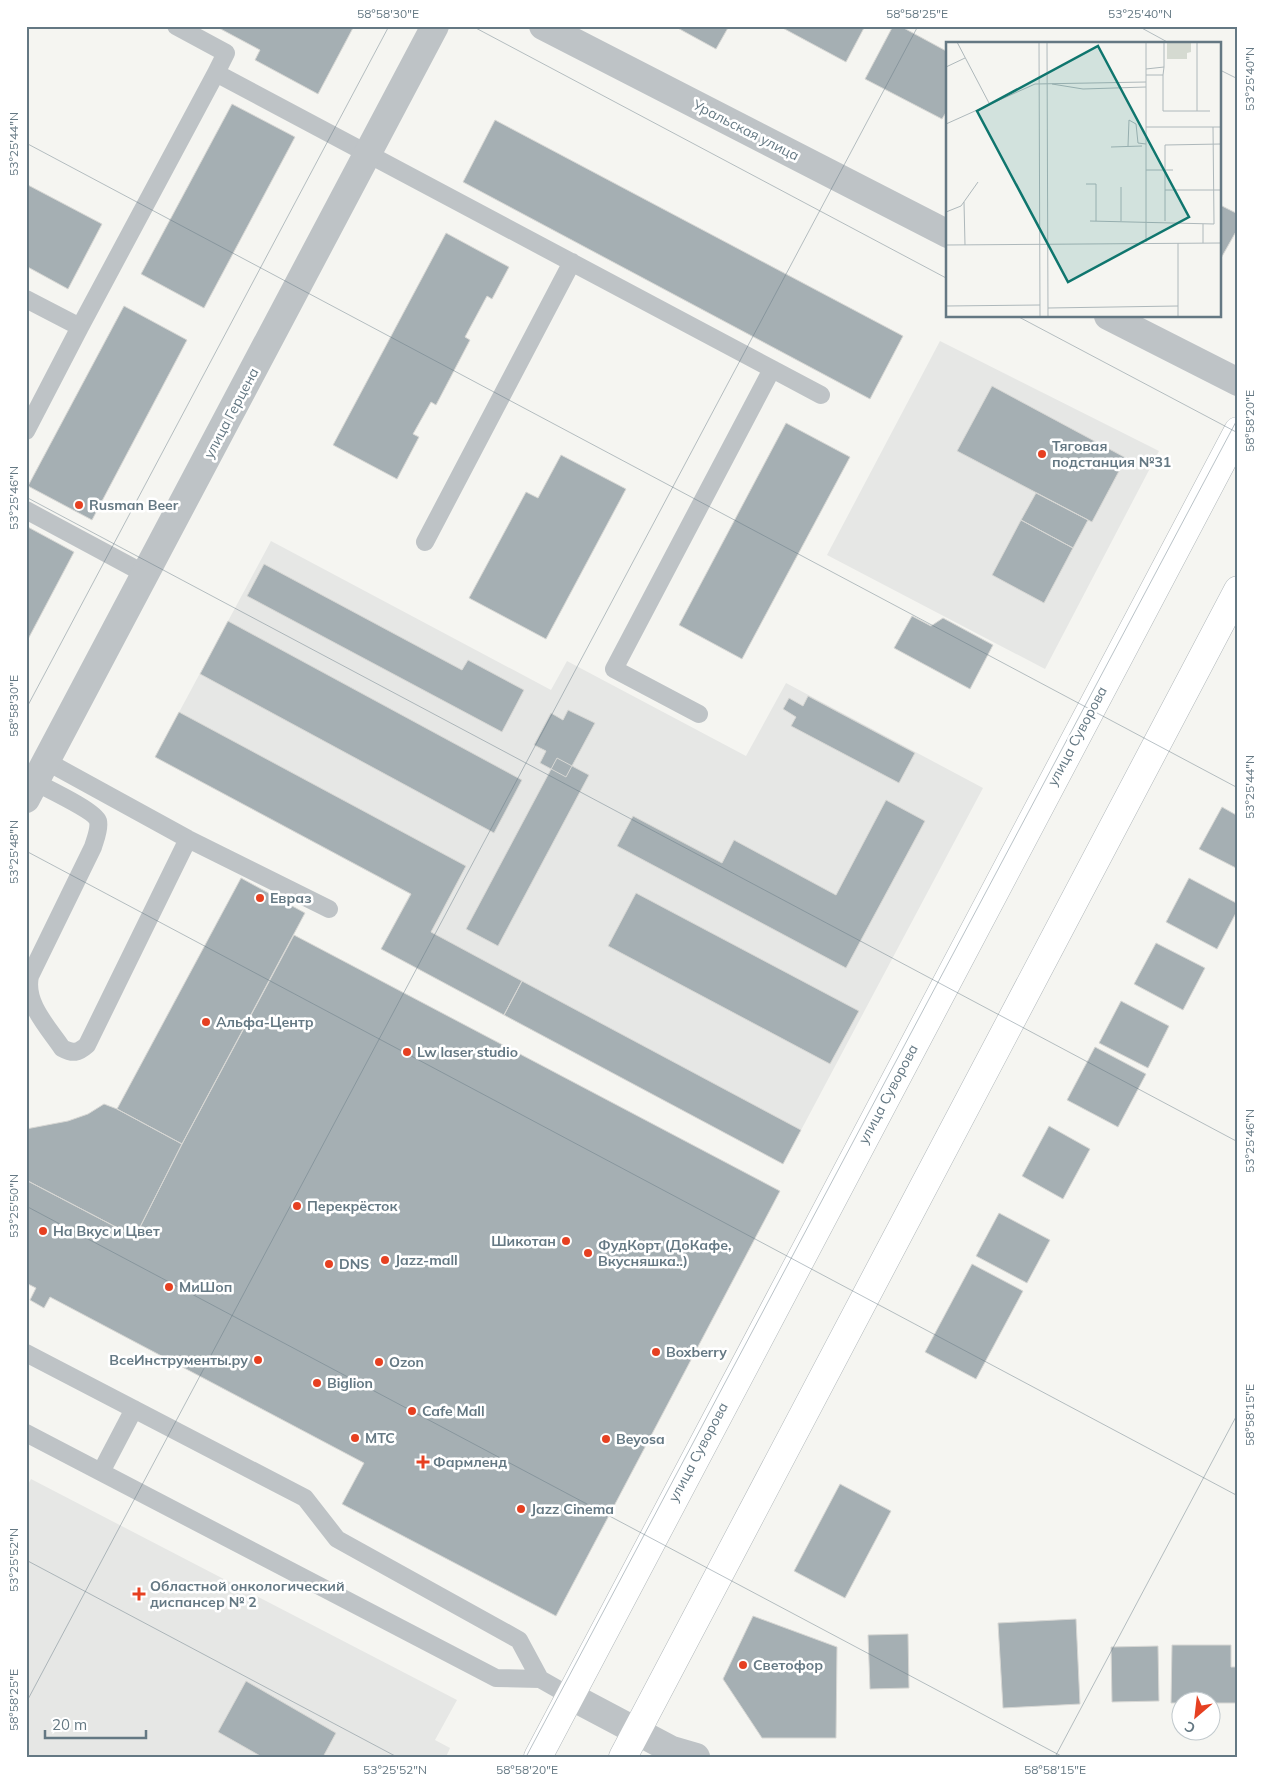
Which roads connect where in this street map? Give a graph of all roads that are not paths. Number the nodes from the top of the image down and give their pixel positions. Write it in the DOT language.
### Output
graph roads {
  1 [pos="176,26"];
  2 [pos="435,26"];
  3 [pos="544,26"];
  4 [pos="216,74"];
  5 [pos="368,154"];
  6 [pos="946,233"];
  7 [pos="572,262"];
  8 [pos="26,299"];
  9 [pos="1112,318"];
  10 [pos="80,327"];
  11 [pos="772,369"];
  12 [pos="1238,382"];
  13 [pos="821,395"];
  14 [pos="26,431"];
  15 [pos="1238,431"];
  16 [pos="26,510"];
  17 [pos="426,542"];
  18 [pos="145,574"];
  19 [pos="1238,590"];
  20 [pos="699,714"];
  21 [pos="36,781"];
  22 [pos="114,798"];
  23 [pos="98,821"];
  24 [pos="188,839"];
  25 [pos="329,909"];
  26 [pos="26,1353"];
  27 [pos="134,1409"];
  28 [pos="26,1433"];
  29 [pos="101,1472"];
  30 [pos="540,1680"];
  31 [pos="570,1696"];
  32 [pos="637,1731"];
  33 [pos="538,1757"];
  34 [pos="623,1757"];
  35 [pos="696,1757"];
  1 -- 4 [label="lane"];
  2 -- 5 [label="street, улица Герцена"];
  3 -- 6 [label="street, Уральская улица"];
  4 -- 5 [label="lane"];
  4 -- 10 [label="lane"];
  5 -- 7 [label="lane"];
  5 -- 18 [label="street, улица Герцена"];
  7 -- 11 [label="lane"];
  7 -- 17 [label="lane"];
  8 -- 10 [label="lane"];
  9 -- 12 [label="street"];
  10 -- 14 [label="lane"];
  11 -- 13 [label="lane"];
  11 -- 20 [label="lane"];
  15 -- 31 [label="main road, улица Суворова"];
  16 -- 18 [label="lane"];
  18 -- 21 [label="street, улица Герцена"];
  19 -- 32 [label="main road"];
  21 -- 22 [label="lane"];
  21 -- 23 [label="lane"];
  22 -- 23 [label="lane"];
  22 -- 24 [label="lane"];
  23 -- 24 [label="lane"];
  24 -- 25 [label="lane"];
  26 -- 27 [label="lane"];
  27 -- 29 [label="lane"];
  27 -- 30 [label="lane"];
  28 -- 29 [label="lane"];
  29 -- 30 [label="lane"];
  30 -- 31 [label="lane"];
  31 -- 32 [label="street"];
  31 -- 33 [label="main road, улица Суворова"];
  32 -- 34 [label="main road"];
  32 -- 35 [label="street"];
}
